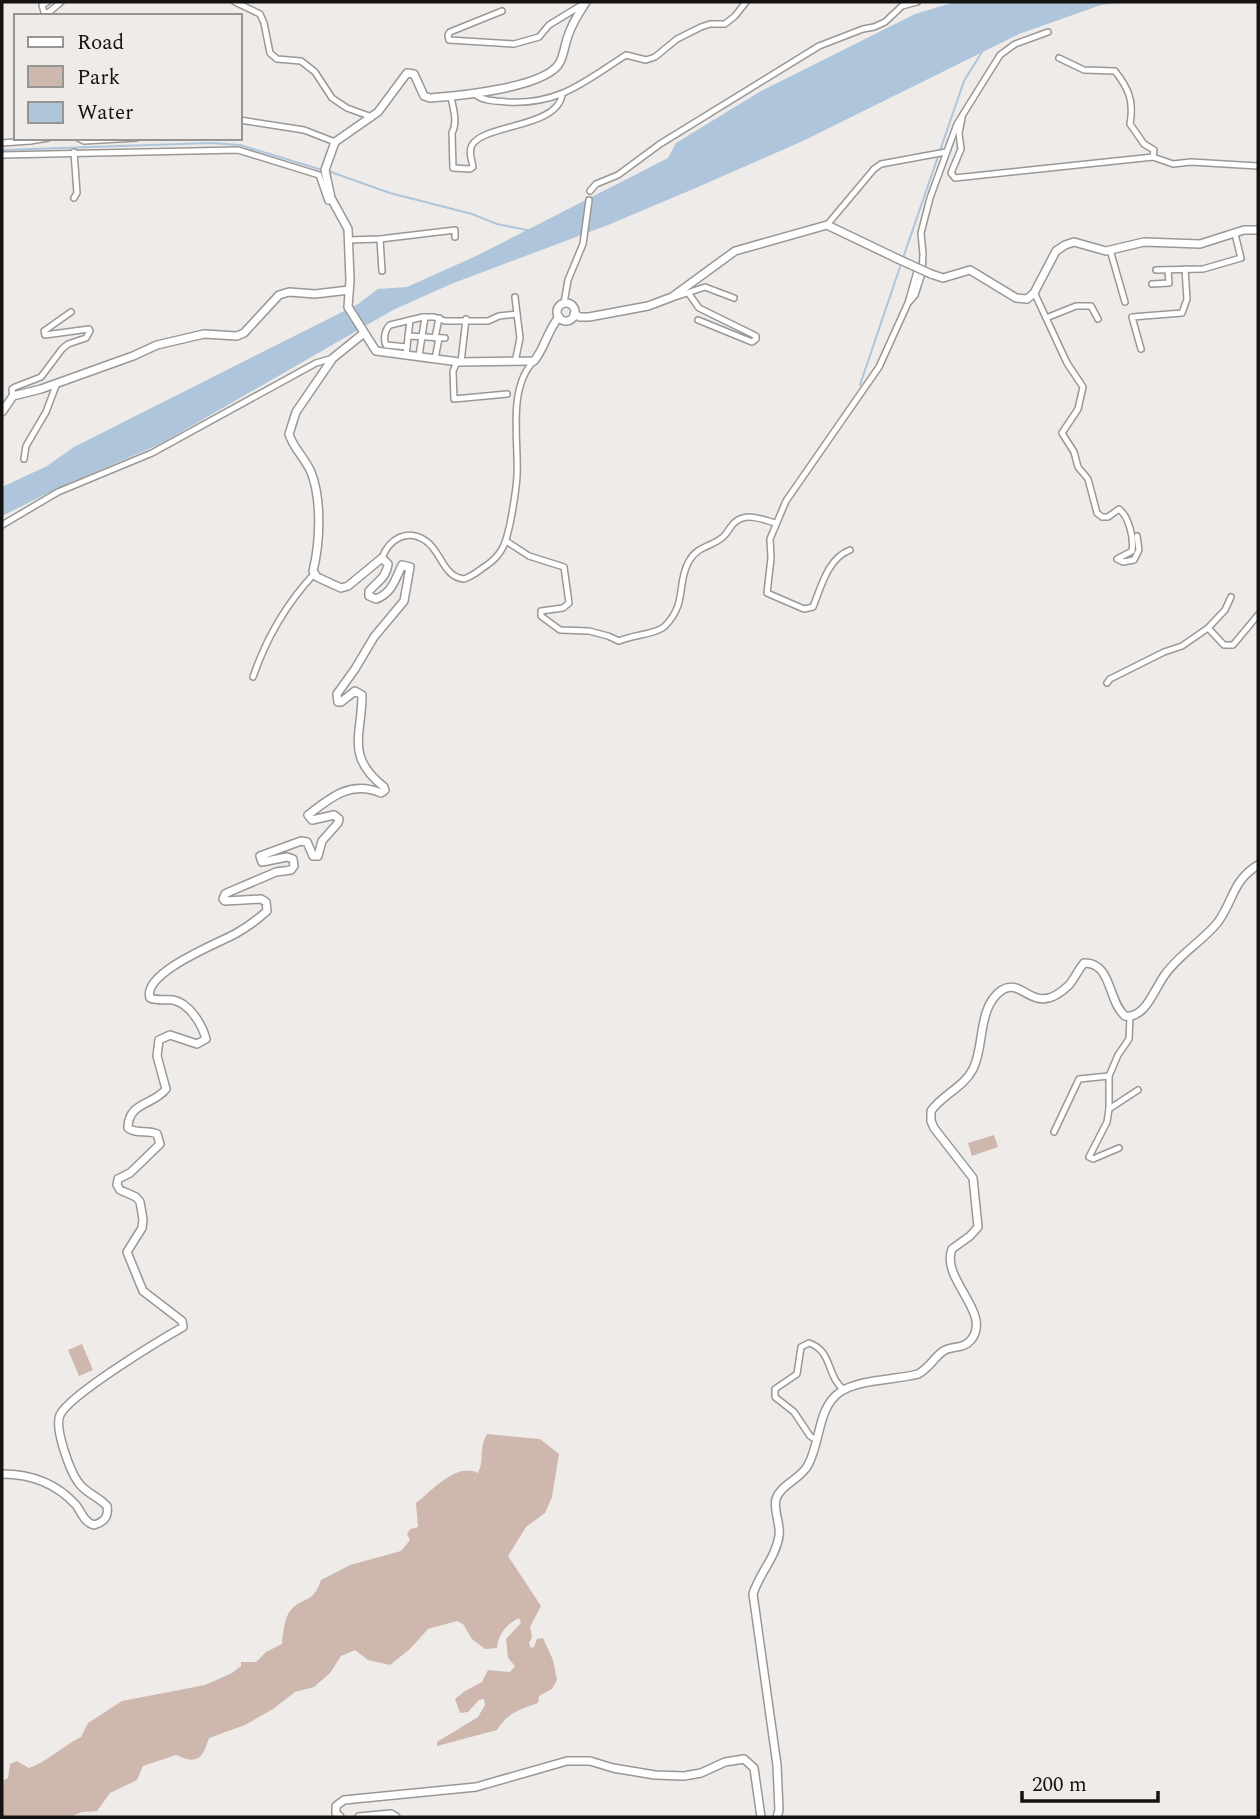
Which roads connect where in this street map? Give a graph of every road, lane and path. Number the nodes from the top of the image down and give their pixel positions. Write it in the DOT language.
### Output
graph roads {
  1 [pos="47,2"];
  2 [pos="61,2"];
  3 [pos="235,2"];
  4 [pos="586,2"];
  5 [pos="746,2"];
  6 [pos="918,2"];
  7 [pos="502,12"];
  8 [pos="1048,32"];
  9 [pos="1059,58"];
  10 [pos="476,95"];
  11 [pos="562,95"];
  12 [pos="451,97"];
  13 [pos="372,117"];
  14 [pos="962,118"];
  15 [pos="242,120"];
  16 [pos="20,140"];
  17 [pos="82,140"];
  18 [pos="101,140"];
  19 [pos="2,142"];
  20 [pos="335,142"];
  21 [pos="74,152"];
  22 [pos="944,153"];
  23 [pos="1153,153"];
  24 [pos="2,155"];
  25 [pos="1258,166"];
  26 [pos="590,191"];
  27 [pos="74,198"];
  28 [pos="332,200"];
  29 [pos="589,200"];
  30 [pos="827,225"];
  31 [pos="1258,230"];
  32 [pos="1235,234"];
  33 [pos="455,237"];
  34 [pos="380,239"];
  35 [pos="348,240"];
  36 [pos="1110,250"];
  37 [pos="918,268"];
  38 [pos="1185,269"];
  39 [pos="1156,270"];
  40 [pos="1168,270"];
  41 [pos="382,271"];
  42 [pos="1153,284"];
  43 [pos="349,290"];
  44 [pos="1034,292"];
  45 [pos="689,293"];
  46 [pos="672,297"];
  47 [pos="515,298"];
  48 [pos="734,298"];
  49 [pos="1125,302"];
  50 [pos="564,303"];
  51 [pos="908,303"];
  52 [pos="71,312"];
  53 [pos="517,314"];
  54 [pos="574,314"];
  55 [pos="425,317"];
  56 [pos="559,317"];
  57 [pos="439,318"];
  58 [pos="1046,318"];
  59 [pos="466,319"];
  60 [pos="1098,319"];
  61 [pos="410,320"];
  62 [pos="698,320"];
  63 [pos="363,332"];
  64 [pos="408,336"];
  65 [pos="422,338"];
  66 [pos="439,338"];
  67 [pos="1141,349"];
  68 [pos="406,351"];
  69 [pos="419,356"];
  70 [pos="333,358"];
  71 [pos="435,359"];
  72 [pos="534,361"];
  73 [pos="459,362"];
  74 [pos="515,363"];
  75 [pos="57,383"];
  76 [pos="507,394"];
  77 [pos="13,396"];
  78 [pos="2,412"];
  79 [pos="24,459"];
  80 [pos="775,523"];
  81 [pos="2,525"];
  82 [pos="1137,536"];
  83 [pos="506,541"];
  84 [pos="850,550"];
  85 [pos="382,558"];
  86 [pos="314,574"];
  87 [pos="1231,597"];
  88 [pos="1258,615"];
  89 [pos="1208,628"];
  90 [pos="253,677"];
  91 [pos="1107,683"];
  92 [pos="1258,865"];
  93 [pos="1130,1017"];
  94 [pos="1109,1076"];
  95 [pos="1138,1090"];
  96 [pos="1110,1109"];
  97 [pos="1054,1132"];
  98 [pos="1119,1148"];
  99 [pos="844,1390"];
  100 [pos="816,1440"];
  101 [pos="2,1474"];
  102 [pos="340,1817"];
  103 [pos="359,1817"];
  104 [pos="396,1817"];
  105 [pos="761,1817"];
  106 [pos="777,1817"];
  1 -- 2 [label="street"];
  3 -- 13 [label="street"];
  4 -- 7 [label="street"];
  4 -- 10 [label="street"];
  5 -- 11 [label="street"];
  6 -- 26 [label="street"];
  8 -- 14 [label="street"];
  9 -- 23 [label="street"];
  10 -- 11 [label="street"];
  10 -- 12 [label="street"];
  11 -- 12 [label="street"];
  12 -- 13 [label="street"];
  13 -- 20 [label="street"];
  14 -- 22 [label="street"];
  14 -- 23 [label="street"];
  15 -- 20 [label="street"];
  16 -- 19 [label="street"];
  17 -- 18 [label="street"];
  20 -- 28 [label="street"];
  21 -- 24 [label="street"];
  21 -- 27 [label="street"];
  21 -- 28 [label="street"];
  22 -- 30 [label="street"];
  22 -- 51 [label="street"];
  23 -- 25 [label="street"];
  28 -- 35 [label="street"];
  29 -- 50 [label="street"];
  30 -- 37 [label="street, bridge"];
  30 -- 46 [label="street"];
  31 -- 32 [label="street"];
  32 -- 36 [label="street"];
  32 -- 38 [label="street"];
  33 -- 34 [label="street"];
  34 -- 35 [label="street"];
  34 -- 41 [label="street"];
  35 -- 43 [label="street"];
  36 -- 44 [label="street"];
  36 -- 49 [label="street"];
  37 -- 44 [label="street, bridge"];
  37 -- 51 [label="street"];
  38 -- 40 [label="street"];
  38 -- 67 [label="street"];
  39 -- 40 [label="street"];
  40 -- 42 [label="street"];
  43 -- 63 [label="street"];
  43 -- 75 [label="street"];
  44 -- 58 [label="street"];
  45 -- 46 [label="street"];
  45 -- 48 [label="street"];
  45 -- 62 [label="street"];
  46 -- 54 [label="street"];
  47 -- 53 [label="street"];
  50 -- 54 [label="street"];
  50 -- 56 [label="street"];
  51 -- 80 [label="street"];
  52 -- 77 [label="street"];
  53 -- 59 [label="street"];
  53 -- 74 [label="street"];
  54 -- 56 [label="street"];
  55 -- 57 [label="street"];
  55 -- 61 [label="street"];
  55 -- 65 [label="street"];
  56 -- 72 [label="street"];
  57 -- 59 [label="street"];
  57 -- 66 [label="street"];
  58 -- 60 [label="street"];
  58 -- 82 [label="street"];
  59 -- 73 [label="street"];
  61 -- 64 [label="street"];
  61 -- 68 [label="street"];
  63 -- 68 [label="street"];
  63 -- 70 [label="street"];
  64 -- 65 [label="street"];
  64 -- 68 [label="street"];
  65 -- 66 [label="street"];
  65 -- 69 [label="street"];
  66 -- 71 [label="street"];
  68 -- 69 [label="street"];
  69 -- 71 [label="street"];
  70 -- 81 [label="street"];
  70 -- 86 [label="street"];
  71 -- 73 [label="street"];
  72 -- 74 [label="street"];
  72 -- 83 [label="street"];
  73 -- 74 [label="street"];
  73 -- 76 [label="street"];
  75 -- 77 [label="street"];
  75 -- 79 [label="street"];
  77 -- 78 [label="street"];
  80 -- 83 [label="street"];
  80 -- 84 [label="street"];
  83 -- 85 [label="street"];
  85 -- 86 [label="street"];
  85 -- 101 [label="street"];
  86 -- 90 [label="street"];
  87 -- 89 [label="street"];
  88 -- 89 [label="street"];
  89 -- 91 [label="street"];
  92 -- 93 [label="street"];
  93 -- 94 [label="street"];
  93 -- 99 [label="street"];
  94 -- 96 [label="street"];
  94 -- 97 [label="street"];
  95 -- 96 [label="street"];
  96 -- 98 [label="street"];
  99 -- 100 [label="street"];
  99 -- 100 [label="street"];
  100 -- 106 [label="street"];
  102 -- 105 [label="street"];
  103 -- 104 [label="street"];
}
